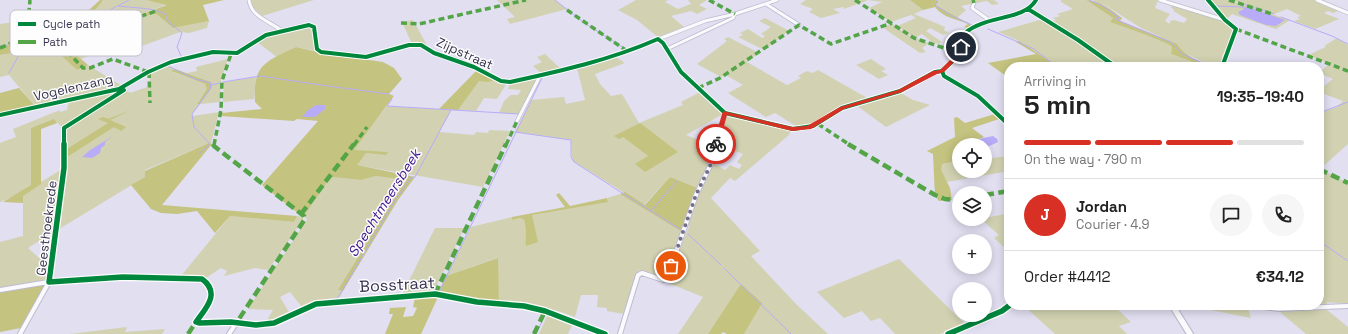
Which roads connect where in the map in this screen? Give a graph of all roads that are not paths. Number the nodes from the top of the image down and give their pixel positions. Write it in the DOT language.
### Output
graph roads {
  1 [pos="249,0"];
  2 [pos="777,0"];
  3 [pos="1036,0"];
  4 [pos="1160,0"];
  5 [pos="1208,0"];
  6 [pos="1318,0"];
  7 [pos="974,3"];
  8 [pos="766,4"];
  9 [pos="1028,9"];
  10 [pos="1348,13"];
  11 [pos="735,14"];
  12 [pos="989,20"];
  13 [pos="1225,20"];
  14 [pos="799,25"];
  15 [pos="281,30"];
  16 [pos="658,38"];
  17 [pos="667,49"];
  18 [pos="1109,62"];
  19 [pos="1223,62"];
  20 [pos="942,71"];
  21 [pos="540,76"];
  22 [pos="128,84"];
  23 [pos="725,113"];
  24 [pos="0,114"];
  25 [pos="1004,120"];
  26 [pos="517,121"];
  27 [pos="49,282"];
  28 [pos="0,290"];
  29 [pos="1348,306"];
  30 [pos="1324,307"];
  31 [pos="1004,310"];
  32 [pos="1175,310"];
  33 [pos="237,322"];
  34 [pos="20,334"];
  35 [pos="229,334"];
  36 [pos="605,334"];
  37 [pos="620,334"];
  38 [pos="948,334"];
  39 [pos="1190,334"];
  1 -- 15 [label="street"];
  2 -- 8 [label="street, Zijpstraat"];
  3 -- 9 [label="street"];
  4 -- 13 [label="street"];
  5 -- 13 [label="street"];
  6 -- 10 [label="street"];
  7 -- 12 [label="street"];
  8 -- 11 [label="street, Zijpstraat"];
  8 -- 14 [label="street"];
  9 -- 12 [label="street"];
  9 -- 18 [label="street"];
  11 -- 16 [label="street, Zijpstraat"];
  11 -- 17 [label="street"];
  12 -- 20 [label="street"];
  13 -- 19 [label="street"];
  15 -- 21 [label="street, Zijpstraat"];
  15 -- 22 [label="street, Vogelenzang"];
  16 -- 17 [label="street"];
  16 -- 21 [label="street, Zijpstraat"];
  17 -- 23 [label="street"];
  20 -- 23 [label="street"];
  20 -- 25 [label="street"];
  21 -- 26 [label="street"];
  22 -- 24 [label="street, Vogelenzang"];
  22 -- 27 [label="street, Geesthoekrede"];
  23 -- 37 [label="street"];
  27 -- 28 [label="street"];
  27 -- 33 [label="street, Geesthoekrede"];
  27 -- 34 [label="street, Geesthoekrede"];
  29 -- 30 [label="street"];
  31 -- 38 [label="street"];
  32 -- 39 [label="street"];
  33 -- 35 [label="street"];
  33 -- 36 [label="street, Bosstraat"];
}
